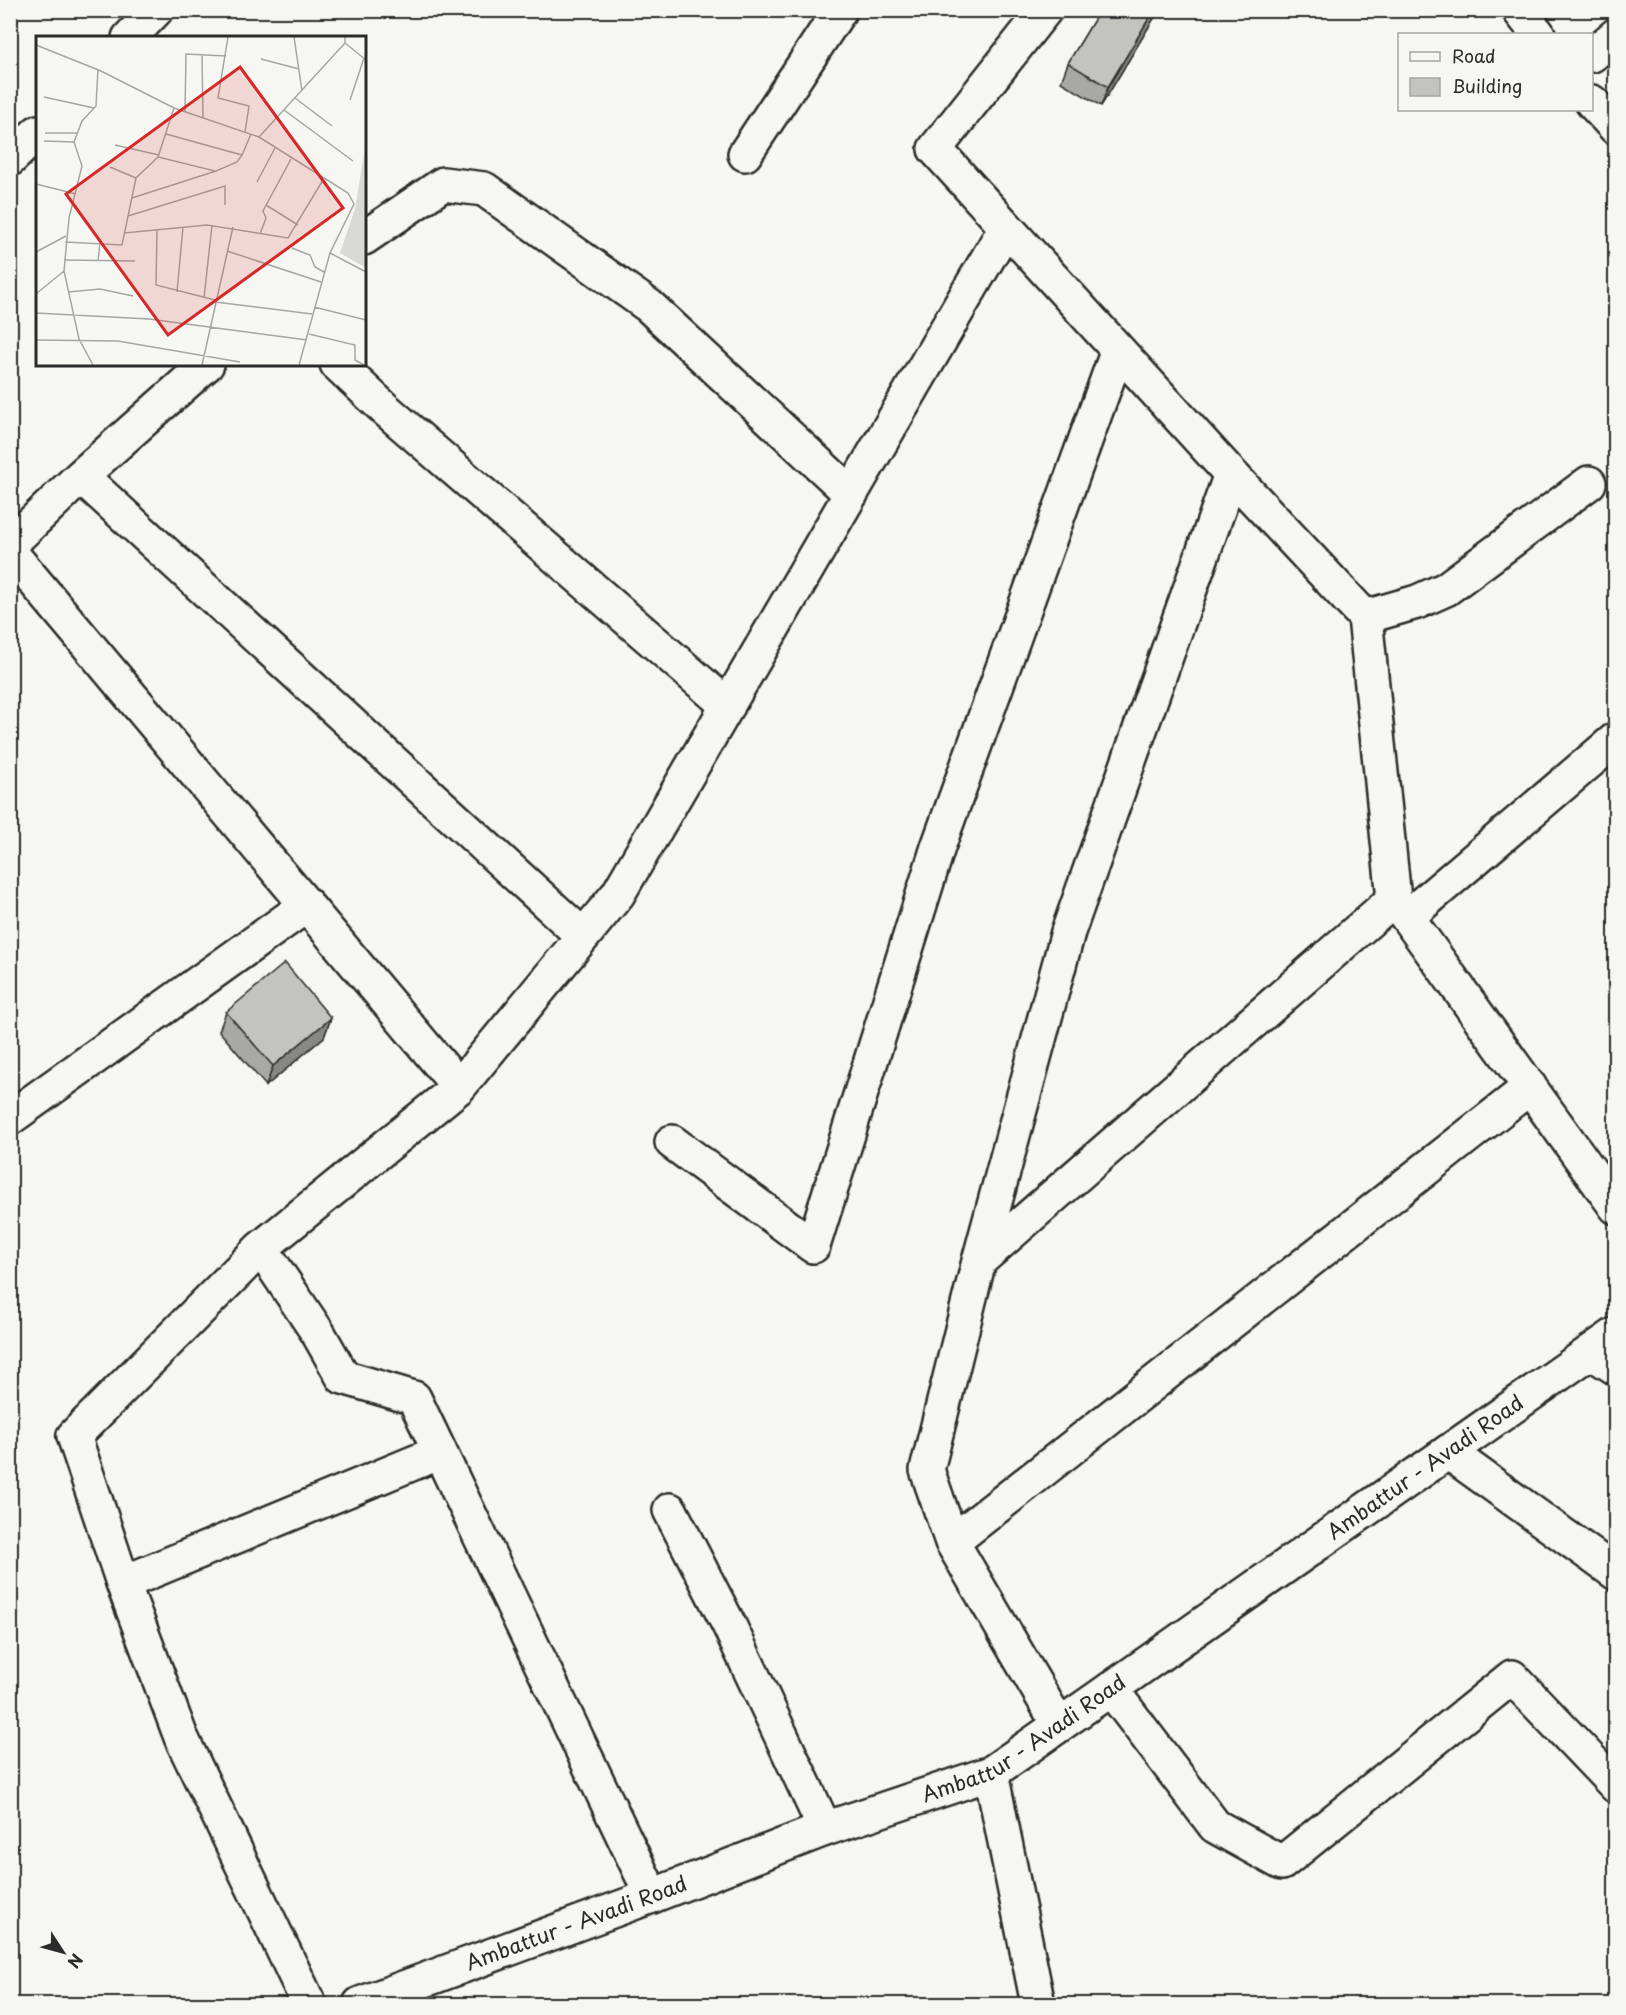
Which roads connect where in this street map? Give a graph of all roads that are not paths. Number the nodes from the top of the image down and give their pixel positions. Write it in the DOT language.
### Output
graph roads {
  1 [pos="156,10"];
  2 [pos="840,10"];
  3 [pos="1045,10"];
  4 [pos="1519,10"];
  5 [pos="1537,33"];
  6 [pos="1616,35"];
  7 [pos="131,36"];
  8 [pos="1593,54"];
  9 [pos="1593,103"];
  10 [pos="1616,128"];
  11 [pos="36,134"];
  12 [pos="745,154"];
  13 [pos="10,159"];
  14 [pos="1006,227"];
  15 [pos="366,237"];
  16 [pos="1118,350"];
  17 [pos="205,366"];
  18 [pos="339,366"];
  19 [pos="1231,474"];
  20 [pos="81,476"];
  21 [pos="1588,483"];
  22 [pos="851,494"];
  23 [pos="10,544"];
  24 [pos="10,552"];
  25 [pos="1365,617"];
  26 [pos="728,706"];
  27 [pos="1616,739"];
  28 [pos="307,905"];
  29 [pos="1400,908"];
  30 [pos="583,936"];
  31 [pos="459,1087"];
  32 [pos="1530,1087"];
  33 [pos="10,1118"];
  34 [pos="672,1143"];
  35 [pos="1616,1207"];
  36 [pos="261,1248"];
  37 [pos="979,1260"];
  38 [pos="1607,1351"];
  39 [pos="440,1452"];
  40 [pos="1448,1452"];
  41 [pos="670,1510"];
  42 [pos="952,1542"];
  43 [pos="1616,1572"];
  44 [pos="123,1583"];
  45 [pos="1111,1689"];
  46 [pos="1059,1725"];
  47 [pos="991,1773"];
  48 [pos="1616,1786"];
  49 [pos="825,1829"];
  50 [pos="652,1896"];
  51 [pos="309,2004"];
  52 [pos="360,2004"];
  53 [pos="1038,2004"];
  1 -- 7 [label="street"];
  2 -- 12 [label="street"];
  3 -- 14 [label="street"];
  4 -- 5 [label="street"];
  6 -- 8 [label="street"];
  9 -- 10 [label="street"];
  11 -- 13 [label="street"];
  14 -- 16 [label="street"];
  14 -- 22 [label="street"];
  15 -- 22 [label="street"];
  16 -- 19 [label="street"];
  16 -- 34 [label="street"];
  17 -- 20 [label="street"];
  18 -- 26 [label="street"];
  19 -- 25 [label="street"];
  19 -- 37 [label="street"];
  20 -- 23 [label="street"];
  20 -- 30 [label="street"];
  21 -- 25 [label="street"];
  22 -- 26 [label="street"];
  24 -- 28 [label="street"];
  25 -- 29 [label="street"];
  26 -- 30 [label="street"];
  27 -- 29 [label="street"];
  28 -- 31 [label="street"];
  28 -- 33 [label="street"];
  29 -- 32 [label="street"];
  29 -- 37 [label="street"];
  30 -- 31 [label="street"];
  31 -- 36 [label="street"];
  32 -- 35 [label="street"];
  32 -- 42 [label="street"];
  36 -- 39 [label="street"];
  36 -- 44 [label="street"];
  37 -- 42 [label="street"];
  38 -- 40 [label="street, Ambattur - Avadi Road"];
  39 -- 44 [label="street"];
  39 -- 50 [label="street"];
  40 -- 43 [label="street"];
  40 -- 45 [label="street, Ambattur - Avadi Road"];
  41 -- 49 [label="street"];
  42 -- 46 [label="street"];
  44 -- 51 [label="street"];
  45 -- 46 [label="street, Ambattur - Avadi Road"];
  45 -- 48 [label="street"];
  46 -- 47 [label="street, Ambattur - Avadi Road"];
  47 -- 49 [label="street, Ambattur - Avadi Road"];
  47 -- 53 [label="street"];
  49 -- 50 [label="street, Ambattur - Avadi Road"];
  50 -- 52 [label="street, Ambattur - Avadi Road"];
}
